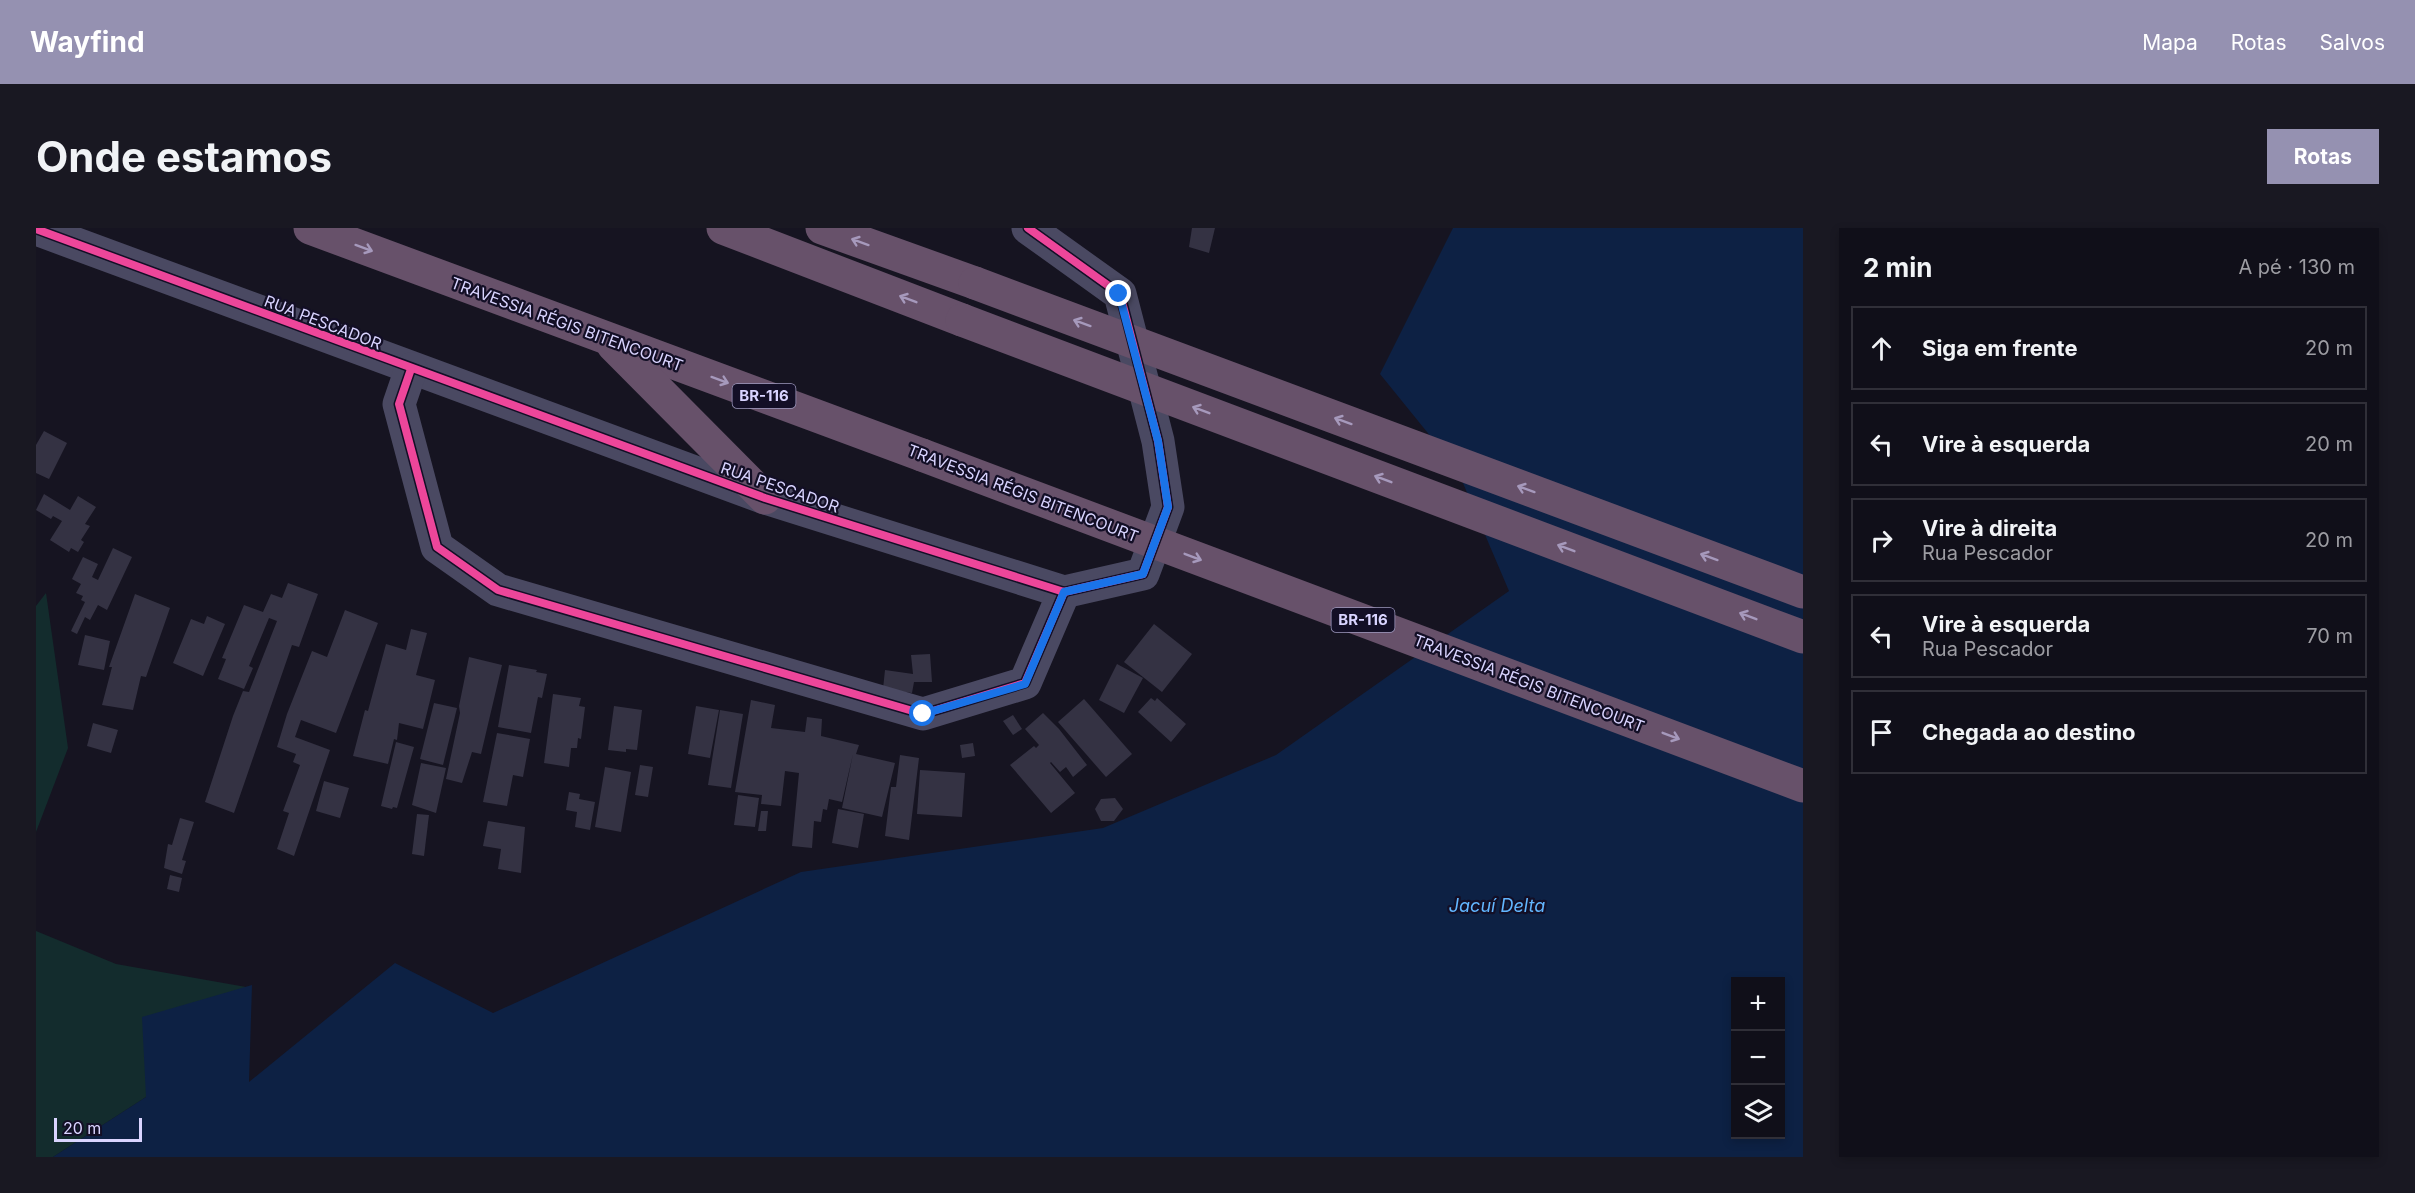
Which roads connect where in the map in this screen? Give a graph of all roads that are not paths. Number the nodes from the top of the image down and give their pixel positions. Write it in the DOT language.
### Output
graph roads {
  1 [pos="310,228"];
  2 [pos="723,228"];
  3 [pos="822,228"];
  4 [pos="1028,228"];
  5 [pos="36,229"];
  6 [pos="606,338"];
  7 [pos="411,369"];
  8 [pos="765,498"];
  9 [pos="1064,592"];
  10 [pos="1803,592"];
  11 [pos="1803,637"];
  12 [pos="1803,786"];
  1 -- 6 [label="highway, TRAVESSIA RÉGIS BITENCOURT / BR-116, one-way"];
  11 -- 2 [label="highway, one-way, bridge"];
  10 -- 3 [label="highway, one-way, bridge"];
  4 -- 9 [label="street"];
  5 -- 7 [label="street, RUA PESCADOR"];
  6 -- 8 [label="highway"];
  6 -- 12 [label="highway, TRAVESSIA RÉGIS BITENCOURT / BR-116, one-way, bridge"];
  7 -- 8 [label="street, RUA PESCADOR"];
  7 -- 9 [label="street"];
  8 -- 9 [label="street, RUA PESCADOR"];
}
